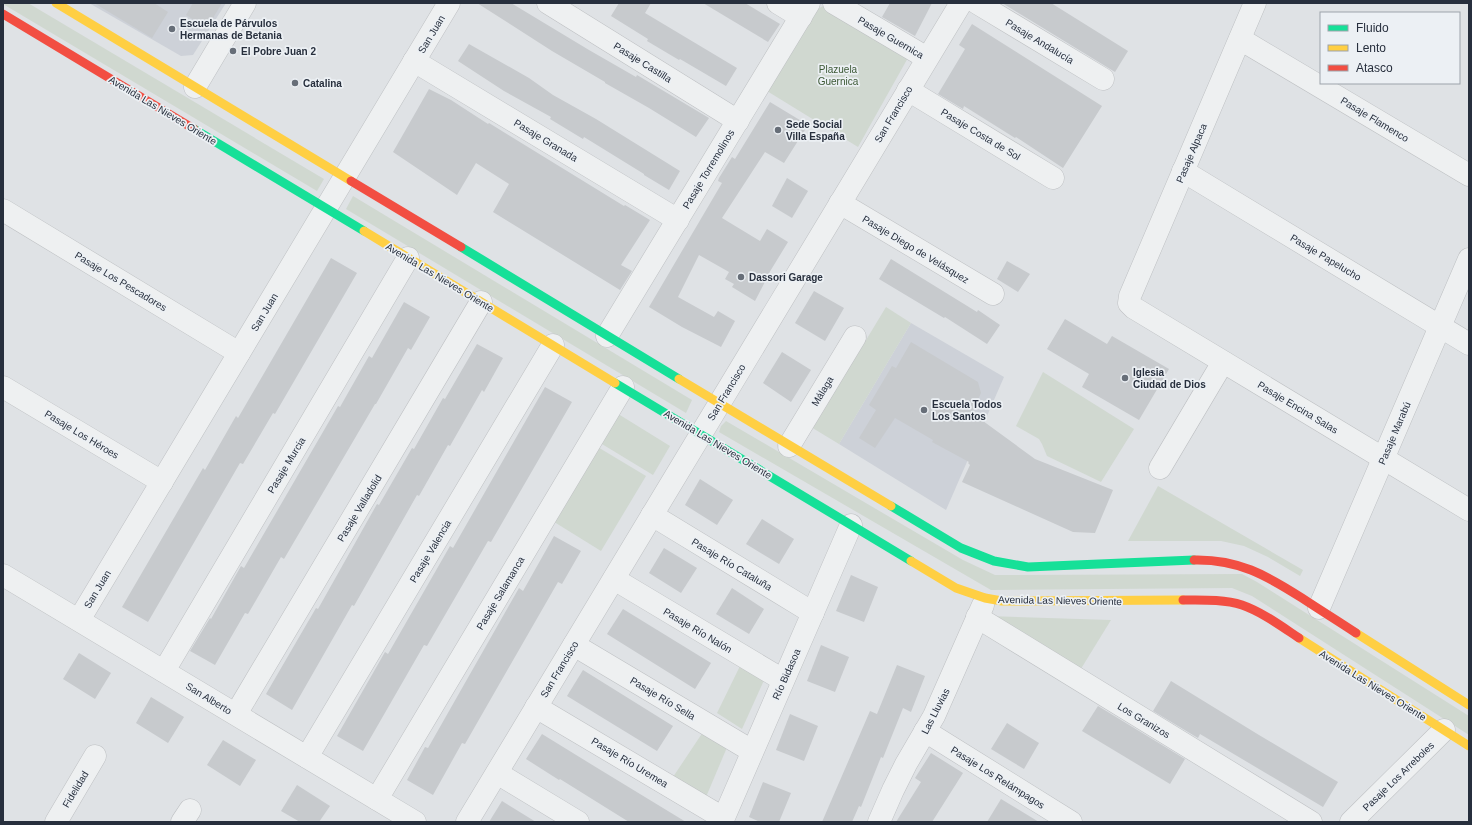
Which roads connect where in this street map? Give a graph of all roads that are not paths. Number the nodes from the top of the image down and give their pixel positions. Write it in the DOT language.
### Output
graph roads {
  1 [pos="56,3"];
  2 [pos="245,3"];
  3 [pos="449,3"];
  4 [pos="548,3"];
  5 [pos="778,3"];
  6 [pos="834,3"];
  7 [pos="961,3"];
  8 [pos="977,3"];
  9 [pos="1255,3"];
  10 [pos="805,10"];
  11 [pos="3,14"];
  12 [pos="1240,39"];
  13 [pos="927,58"];
  14 [pos="414,61"];
  15 [pos="1103,79"];
  16 [pos="195,87"];
  17 [pos="908,90"];
  18 [pos="738,121"];
  19 [pos="1183,171"];
  20 [pos="1469,175"];
  21 [pos="345,177"];
  22 [pos="1053,178"];
  23 [pos="840,203"];
  24 [pos="326,208"];
  25 [pos="3,210"];
  26 [pos="678,220"];
  27 [pos="408,258"];
  28 [pos="1469,259"];
  29 [pos="993,294"];
  30 [pos="482,302"];
  31 [pos="1129,303"];
  32 [pos="1440,326"];
  33 [pos="607,336"];
  34 [pos="855,336"];
  35 [pos="1469,344"];
  36 [pos="553,345"];
  37 [pos="239,353"];
  38 [pos="1223,362"];
  39 [pos="3,387"];
  40 [pos="623,387"];
  41 [pos="719,404"];
  42 [pos="700,434"];
  43 [pos="789,446"];
  44 [pos="1383,459"];
  45 [pos="1160,468"];
  46 [pos="162,482"];
  47 [pos="1469,510"];
  48 [pos="652,515"];
  49 [pos="851,525"];
  50 [pos="3,575"];
  51 [pos="614,579"];
  52 [pos="981,608"];
  53 [pos="1319,608"];
  54 [pos="813,613"];
  55 [pos="79,620"];
  56 [pos="574,645"];
  57 [pos="164,672"];
  58 [pos="783,680"];
  59 [pos="1469,705"];
  60 [pos="536,707"];
  61 [pos="236,714"];
  62 [pos="1444,730"];
  63 [pos="925,732"];
  64 [pos="1469,746"];
  65 [pos="752,751"];
  66 [pos="95,756"];
  67 [pos="307,757"];
  68 [pos="497,773"];
  69 [pos="377,799"];
  70 [pos="722,820"];
  71 [pos="1063,820"];
  72 [pos="56,822"];
  73 [pos="414,822"];
  74 [pos="467,822"];
  75 [pos="578,822"];
  76 [pos="879,822"];
  77 [pos="1311,822"];
  78 [pos="1351,822"];
  1 -- 16 [label="street"];
  2 -- 16 [label="street"];
  3 -- 14 [label="street, San Juan"];
  4 -- 18 [label="street, Pasaje Castilla"];
  5 -- 10 [label="street"];
  6 -- 13 [label="street, Pasaje Guernica"];
  7 -- 13 [label="street, San Francisco"];
  8 -- 15 [label="street, Pasaje Andalucía"];
  9 -- 12 [label="street, Pasaje Alpaca"];
  10 -- 18 [label="street, Pasaje Torremolinos"];
  11 -- 24 [label="street, Avenida Las Nieves Oriente"];
  12 -- 19 [label="street, Pasaje Alpaca"];
  12 -- 20 [label="street, Pasaje Flamenco"];
  13 -- 17 [label="street, San Francisco"];
  14 -- 21 [label="street, San Juan"];
  14 -- 26 [label="street, Pasaje Granada"];
  16 -- 21 [label="street"];
  17 -- 22 [label="street, Pasaje Costa de Sol"];
  17 -- 23 [label="street, San Francisco"];
  18 -- 26 [label="street, Pasaje Torremolinos"];
  19 -- 31 [label="street, Pasaje Alpaca"];
  19 -- 32 [label="street, Pasaje Papelucho"];
  21 -- 24 [label="street, San Juan"];
  21 -- 33 [label="street"];
  23 -- 29 [label="street, Pasaje Diego de Velásquez"];
  23 -- 41 [label="street, San Francisco"];
  24 -- 27 [label="street, Avenida Las Nieves Oriente"];
  24 -- 37 [label="street, San Juan"];
  25 -- 37 [label="street, Pasaje Los Pescadores"];
  26 -- 33 [label="street, Pasaje Torremolinos"];
  27 -- 30 [label="street, Avenida Las Nieves Oriente"];
  27 -- 57 [label="street, Pasaje Murcia"];
  28 -- 32 [label="street, Pasaje Marabú"];
  30 -- 36 [label="street, Avenida Las Nieves Oriente"];
  30 -- 61 [label="street, Pasaje Valladolid"];
  31 -- 38 [label="street, Pasaje Encina Salas"];
  32 -- 35 [label="street, Pasaje Papelucho"];
  32 -- 44 [label="street, Pasaje Marabú"];
  33 -- 41 [label="street"];
  34 -- 43 [label="street, Málaga"];
  36 -- 40 [label="street, Avenida Las Nieves Oriente"];
  36 -- 67 [label="street, Pasaje Valencia"];
  37 -- 46 [label="street, San Juan"];
  38 -- 44 [label="street, Pasaje Encina Salas"];
  38 -- 45 [label="street"];
  39 -- 46 [label="street, Pasaje Los Héroes"];
  40 -- 42 [label="street, Avenida Las Nieves Oriente"];
  40 -- 69 [label="street, Pasaje Salamanca"];
  41 -- 42 [label="street, San Francisco"];
  41 -- 43 [label="street"];
  42 -- 48 [label="street, San Francisco"];
  42 -- 49 [label="street, Avenida Las Nieves Oriente"];
  43 -- 53 [label="street"];
  44 -- 47 [label="street, Pasaje Encina Salas"];
  44 -- 53 [label="street, Pasaje Marabú"];
  46 -- 55 [label="street, San Juan"];
  48 -- 51 [label="street, San Francisco"];
  48 -- 54 [label="street, Pasaje Río Cataluña"];
  49 -- 52 [label="street, Avenida Las Nieves Oriente"];
  49 -- 54 [label="street, Río Bidasoa"];
  50 -- 55 [label="street, San Alberto"];
  51 -- 56 [label="street, San Francisco"];
  51 -- 58 [label="street, Pasaje Río Nalón"];
  52 -- 62 [label="street, Avenida Las Nieves Oriente"];
  52 -- 63 [label="street, Las Lluvias"];
  52 -- 77 [label="street, Los Granizos"];
  53 -- 59 [label="street"];
  54 -- 58 [label="street, Río Bidasoa"];
  55 -- 57 [label="street, San Alberto"];
  56 -- 60 [label="street, San Francisco"];
  56 -- 65 [label="street, Pasaje Río Sella"];
  57 -- 61 [label="street, San Alberto"];
  58 -- 65 [label="street, Río Bidasoa"];
  60 -- 68 [label="street, San Francisco"];
  60 -- 70 [label="street, Pasaje Río Uremea"];
  61 -- 67 [label="street, San Alberto"];
  62 -- 64 [label="street, Avenida Las Nieves Oriente"];
  62 -- 78 [label="street, Pasaje Los Arreboles"];
  63 -- 71 [label="street, Pasaje Los Relámpagos"];
  63 -- 76 [label="street, Las Lluvias"];
  65 -- 70 [label="street, Río Bidasoa"];
  66 -- 72 [label="street, Fidelidad"];
  67 -- 69 [label="street, San Alberto"];
  68 -- 74 [label="street, San Francisco"];
  68 -- 75 [label="street"];
  69 -- 73 [label="street, San Alberto"];
}
